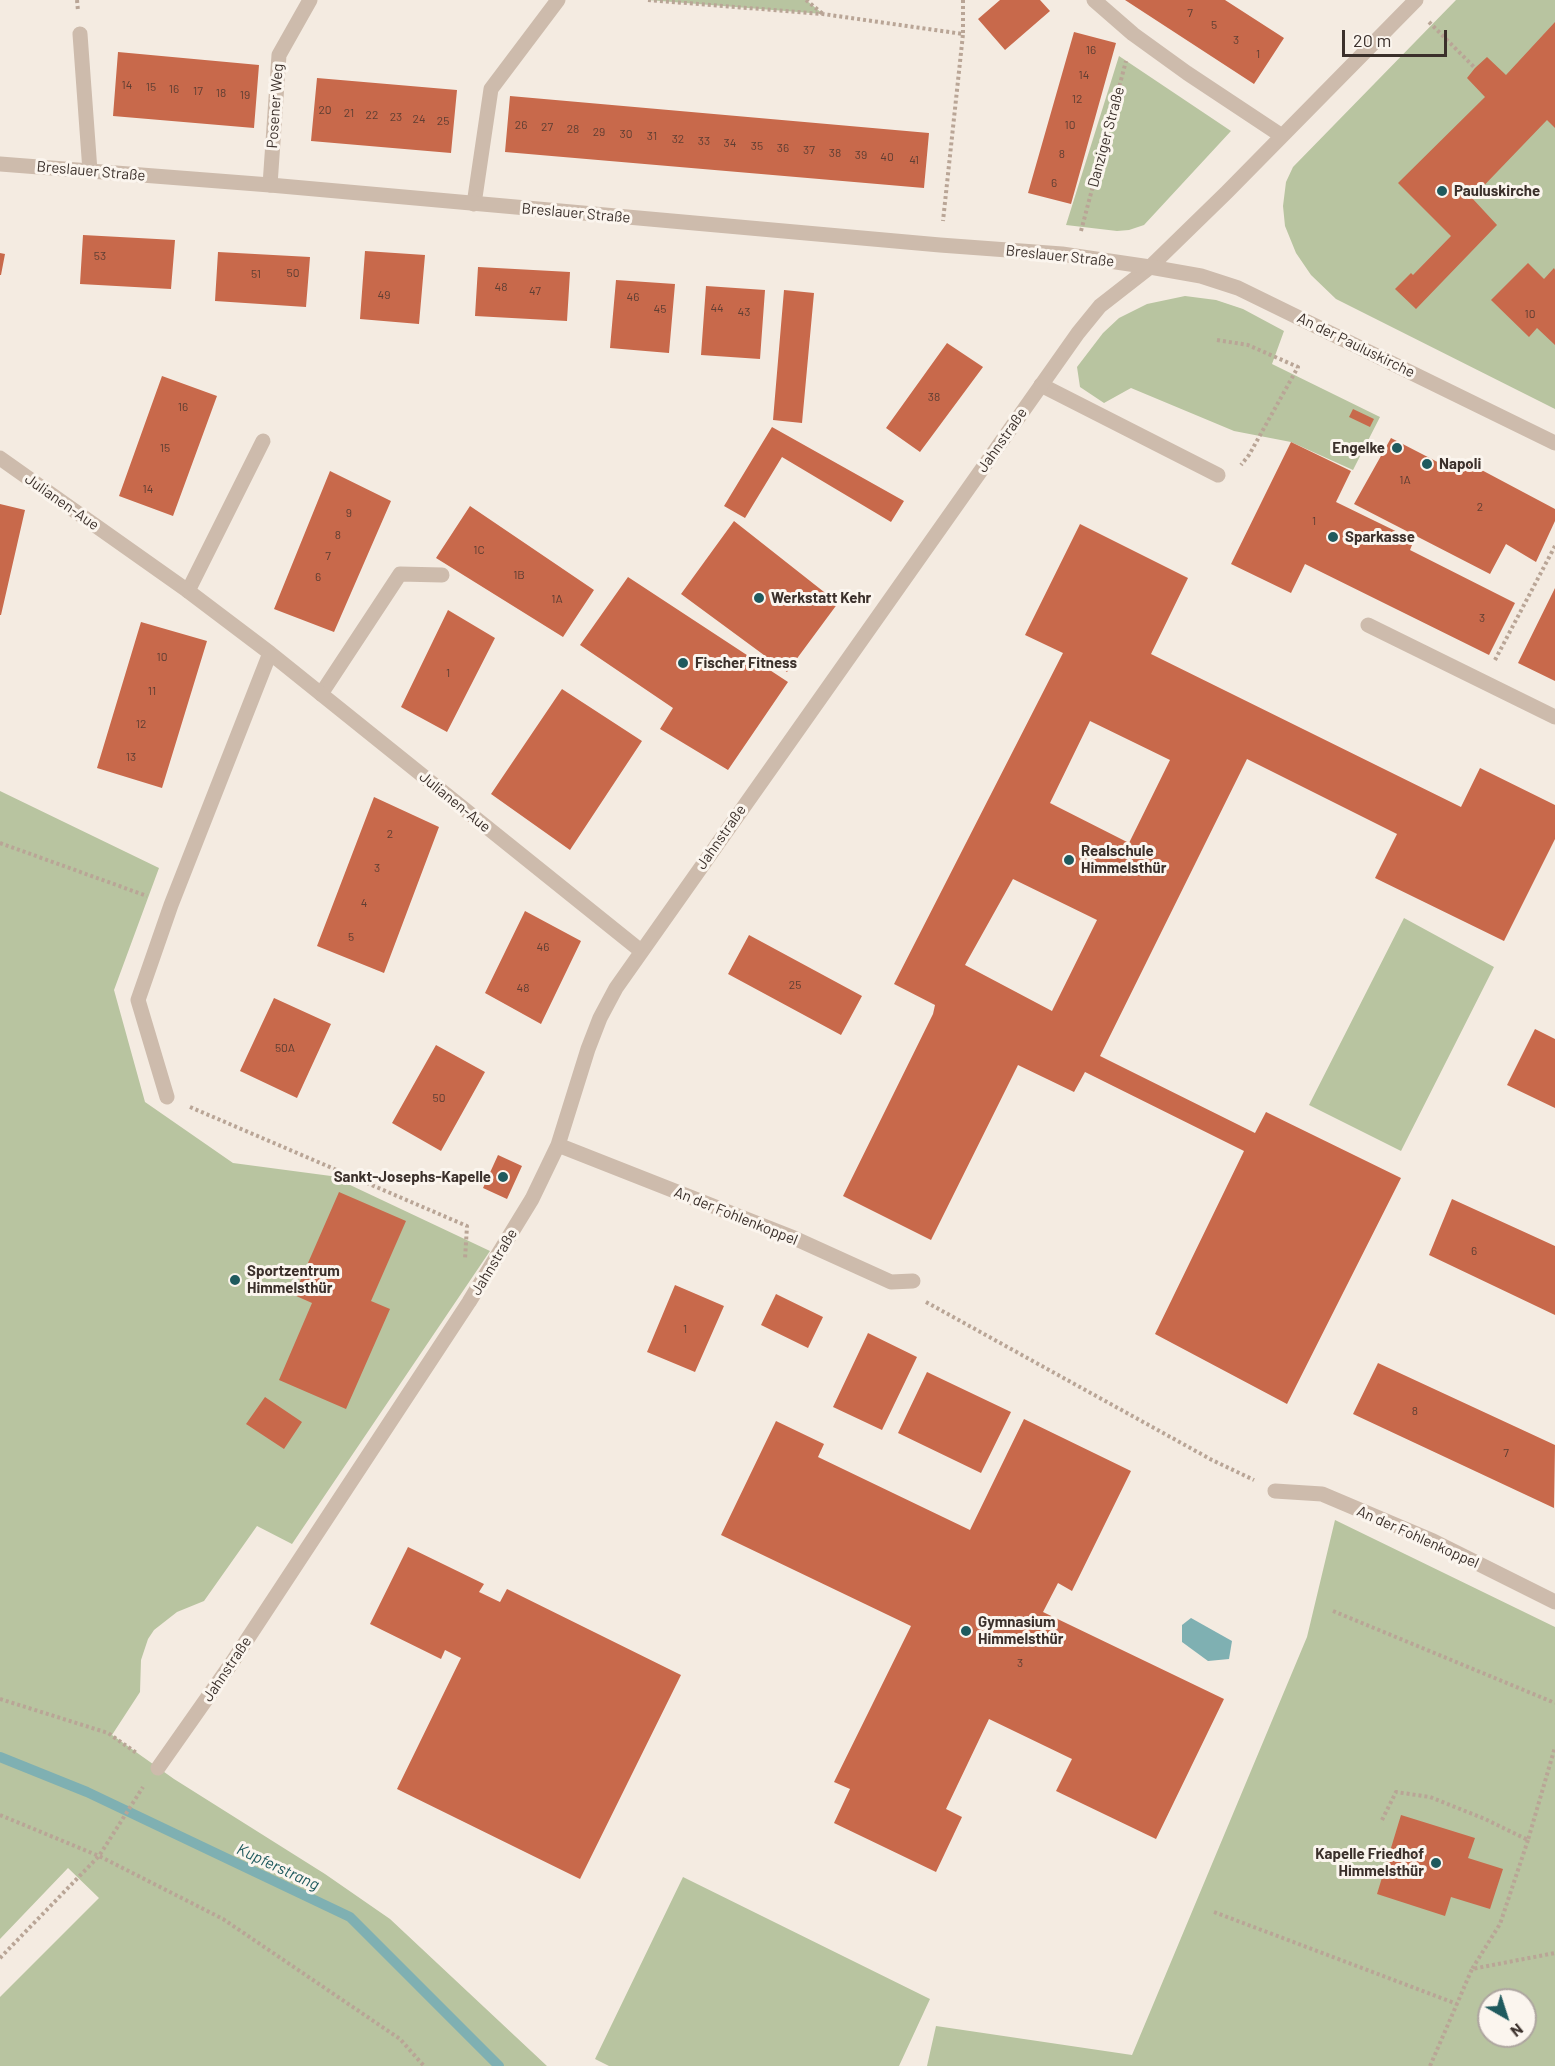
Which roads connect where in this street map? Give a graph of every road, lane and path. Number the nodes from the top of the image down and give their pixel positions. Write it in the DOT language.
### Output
graph roads {
  1 [pos="310,0"];
  2 [pos="558,0"];
  3 [pos="648,0"];
  4 [pos="806,0"];
  5 [pos="963,0"];
  6 [pos="1094,0"];
  7 [pos="1413,2"];
  8 [pos="823,14"];
  9 [pos="80,34"];
  10 [pos="963,34"];
  11 [pos="1133,34"];
  12 [pos="1475,68"];
  13 [pos="1282,136"];
  14 [pos="0,164"];
  15 [pos="90,171"];
  16 [pos="270,184"];
  17 [pos="474,204"];
  18 [pos="1080,240"];
  19 [pos="940,245"];
  20 [pos="1150,267"];
  21 [pos="1217,340"];
  22 [pos="1041,385"];
  23 [pos="263,441"];
  24 [pos="1555,443"];
  25 [pos="0,458"];
  26 [pos="1218,475"];
  27 [pos="1555,546"];
  28 [pos="442,575"];
  29 [pos="188,591"];
  30 [pos="1368,625"];
  31 [pos="270,653"];
  32 [pos="1483,681"];
  33 [pos="321,694"];
  34 [pos="1555,717"];
  35 [pos="0,843"];
  36 [pos="171,905"];
  37 [pos="641,951"];
  38 [pos="167,1097"];
  39 [pos="558,1145"];
  40 [pos="467,1226"];
  41 [pos="913,1281"];
  42 [pos="891,1282"];
  43 [pos="1244,1475"];
  44 [pos="1275,1491"];
  45 [pos="1555,1602"];
  46 [pos="1333,1611"];
  47 [pos="0,1699"];
  48 [pos="1555,1702"];
  49 [pos="1555,1747"];
  50 [pos="158,1768"];
  51 [pos="145,1783"];
  52 [pos="0,1815"];
  53 [pos="1382,1820"];
  54 [pos="1528,1839"];
  55 [pos="99,1856"];
  56 [pos="1214,1912"];
  57 [pos="1555,1953"];
  58 [pos="0,1958"];
  59 [pos="1472,1969"];
  60 [pos="1457,2004"];
  61 [pos="424,2066"];
  62 [pos="1430,2066"];
  1 -- 16 [label="street, Posener Weg"];
  2 -- 17 [label="street"];
  3 -- 8 [label="path"];
  4 -- 8 [label="path"];
  5 -- 10 [label="path"];
  6 -- 11 [label="street"];
  7 -- 12 [label="path"];
  7 -- 13 [label="street, Jahnstraße"];
  8 -- 10 [label="path"];
  9 -- 15 [label="street"];
  10 -- 19 [label="path"];
  11 -- 13 [label="street"];
  11 -- 18 [label="path, Danziger Straße"];
  13 -- 20 [label="street, Jahnstraße"];
  14 -- 15 [label="street, Breslauer Straße"];
  15 -- 16 [label="street, Breslauer Straße"];
  16 -- 17 [label="street, Breslauer Straße"];
  17 -- 19 [label="street, Breslauer Straße"];
  19 -- 20 [label="street, Breslauer Straße"];
  20 -- 22 [label="street, Jahnstraße"];
  20 -- 24 [label="street, An der Pauluskirche"];
  21 -- 26 [label="path"];
  22 -- 26 [label="street"];
  22 -- 37 [label="street, Jahnstraße"];
  23 -- 29 [label="street"];
  25 -- 29 [label="street, Julianen-Aue"];
  27 -- 32 [label="path"];
  28 -- 33 [label="street"];
  29 -- 31 [label="street, Julianen-Aue"];
  30 -- 32 [label="street"];
  31 -- 33 [label="street, Julianen-Aue"];
  31 -- 36 [label="street"];
  32 -- 34 [label="street"];
  33 -- 37 [label="street, Julianen-Aue"];
  35 -- 36 [label="path"];
  36 -- 38 [label="street"];
  37 -- 39 [label="street, Jahnstraße"];
  38 -- 40 [label="path"];
  39 -- 42 [label="street, An der Fohlenkoppel"];
  39 -- 50 [label="street, Jahnstraße"];
  41 -- 42 [label="street, An der Fohlenkoppel"];
  42 -- 43 [label="path"];
  44 -- 45 [label="street, An der Fohlenkoppel"];
  46 -- 48 [label="path"];
  47 -- 50 [label="path"];
  49 -- 54 [label="path"];
  51 -- 55 [label="path"];
  52 -- 55 [label="path"];
  53 -- 54 [label="path"];
  54 -- 59 [label="path"];
  55 -- 58 [label="path"];
  55 -- 61 [label="path"];
  56 -- 60 [label="path"];
  57 -- 59 [label="path"];
  59 -- 60 [label="path"];
  60 -- 62 [label="path"];
}
